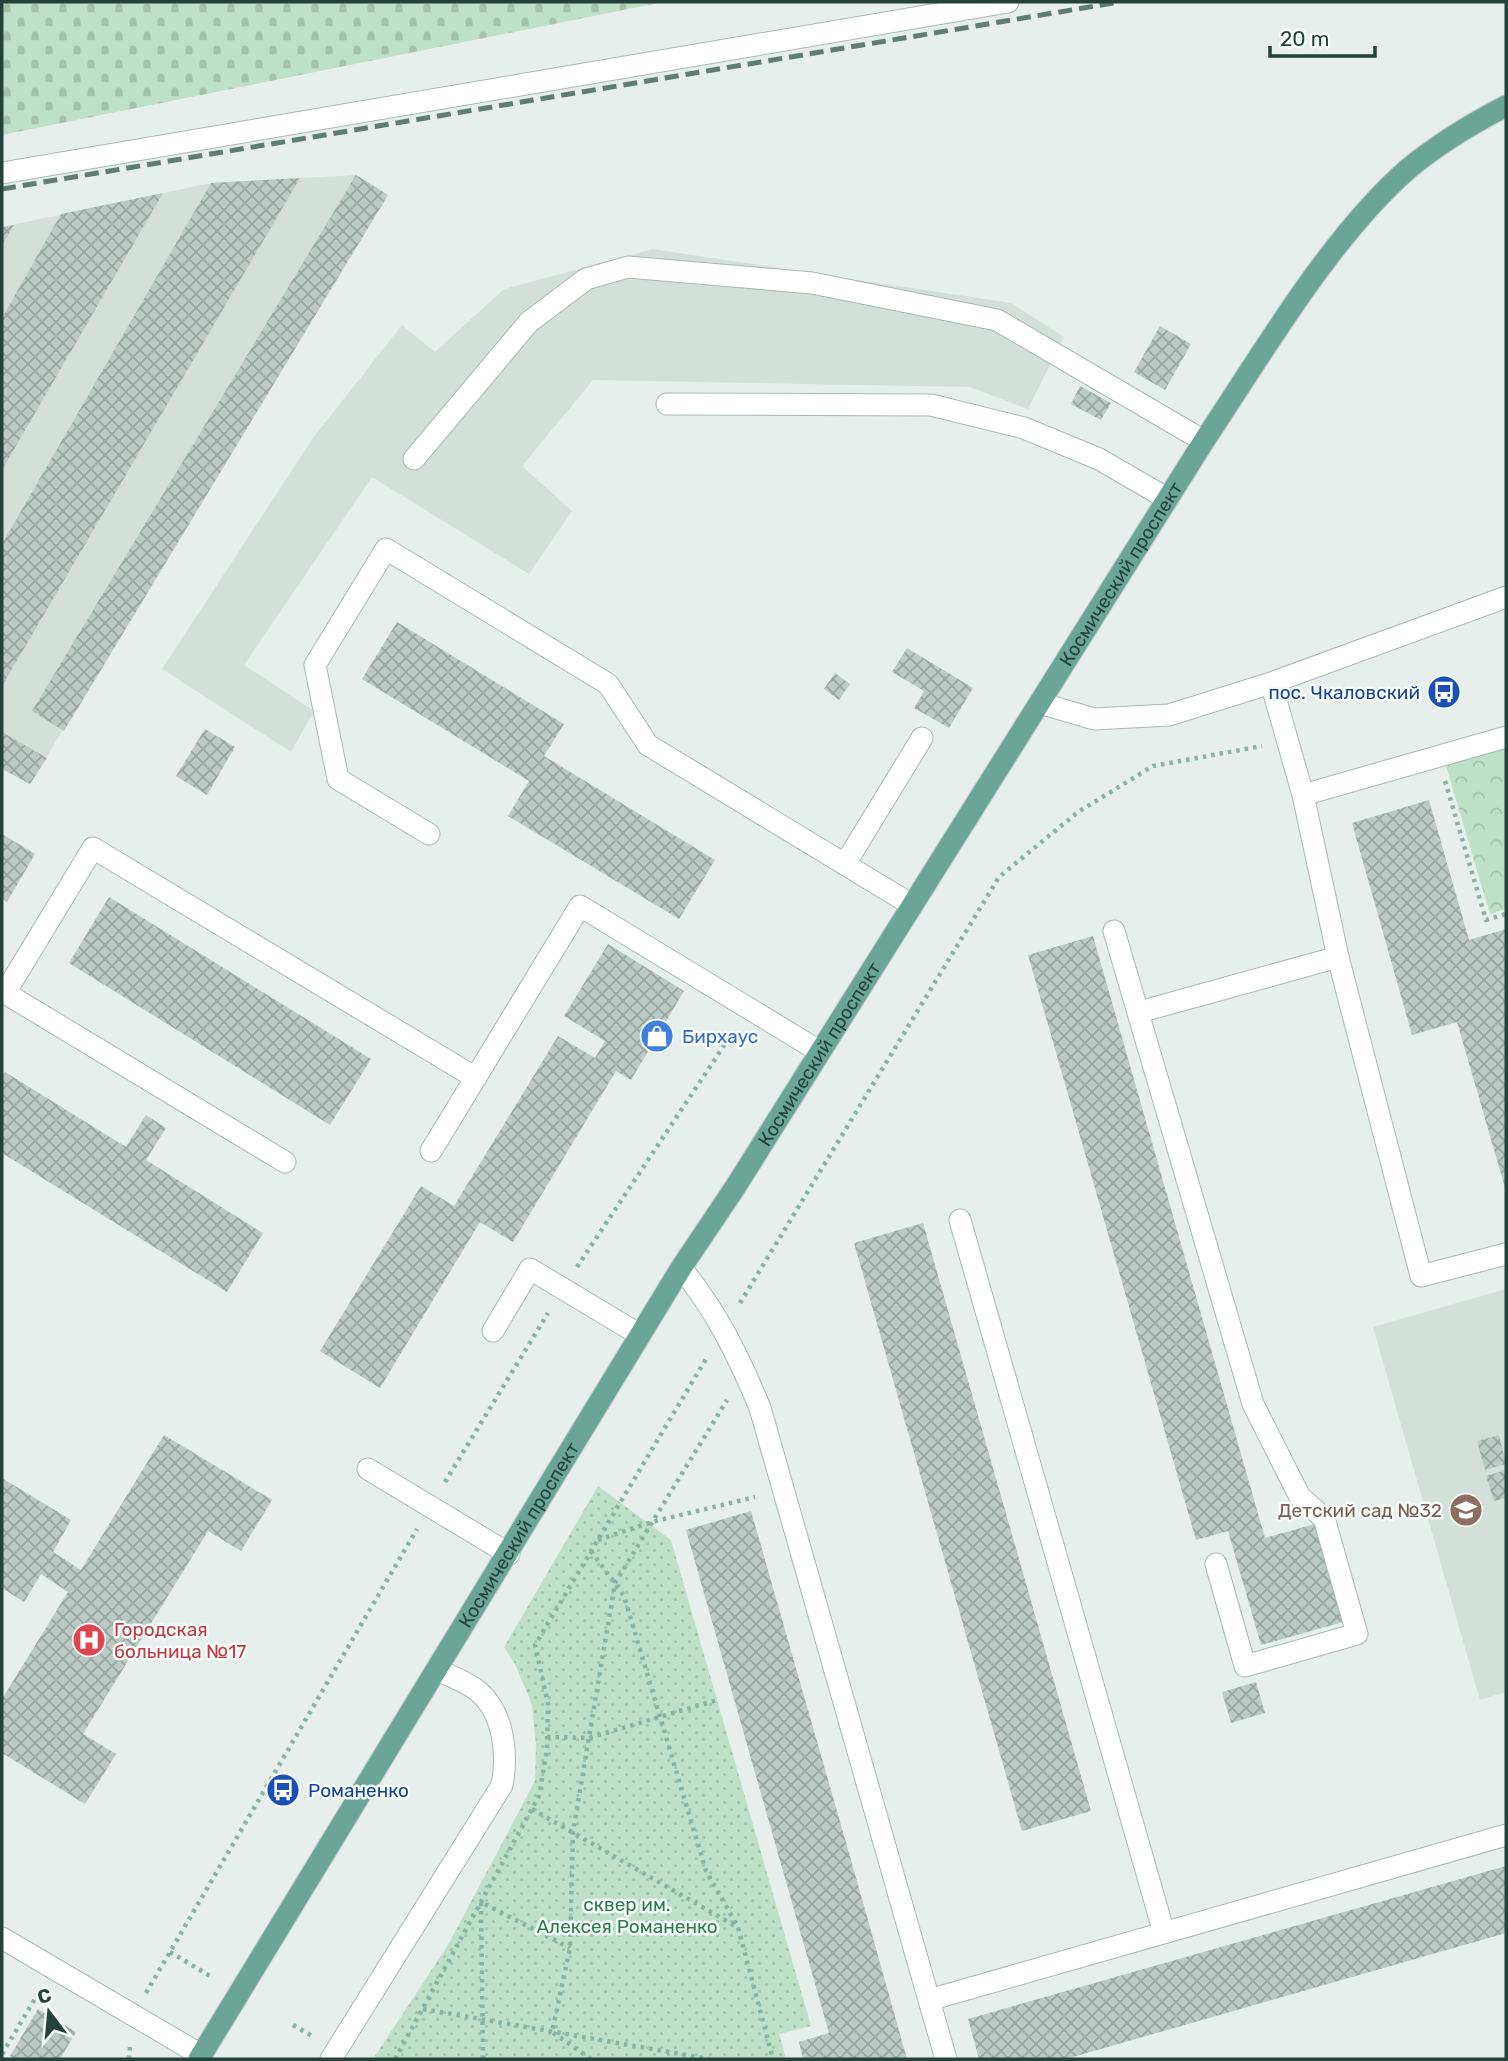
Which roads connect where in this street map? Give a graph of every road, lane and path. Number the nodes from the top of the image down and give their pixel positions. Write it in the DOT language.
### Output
graph roads {
  1 [pos="1008,2"];
  2 [pos="1506,106"];
  3 [pos="2,173"];
  4 [pos="667,404"];
  5 [pos="1204,441"];
  6 [pos="414,459"];
  7 [pos="1168,499"];
  8 [pos="1506,597"];
  9 [pos="1271,683"];
  10 [pos="1040,703"];
  11 [pos="1506,737"];
  12 [pos="922,738"];
  13 [pos="1288,741"];
  14 [pos="1438,757"];
  15 [pos="1303,795"];
  16 [pos="429,834"];
  17 [pos="845,864"];
  18 [pos="912,905"];
  19 [pos="1506,914"];
  20 [pos="1114,931"];
  21 [pos="1338,957"];
  22 [pos="1139,1012"];
  23 [pos="819,1051"];
  24 [pos="476,1078"];
  25 [pos="431,1151"];
  26 [pos="285,1162"];
  27 [pos="960,1220"];
  28 [pos="1506,1254"];
  29 [pos="681,1268"];
  30 [pos="724,1329"];
  31 [pos="493,1331"];
  32 [pos="639,1335"];
  33 [pos="744,1371"];
  34 [pos="368,1469"];
  35 [pos="783,1490"];
  36 [pos="652,1522"];
  37 [pos="598,1540"];
  38 [pos="591,1551"];
  39 [pos="509,1554"];
  40 [pos="1216,1564"];
  41 [pos="615,1583"];
  42 [pos="438,1670"];
  43 [pos="717,1700"];
  44 [pos="660,1717"];
  45 [pos="547,1737"];
  46 [pos="589,1738"];
  47 [pos="532,1809"];
  48 [pos="573,1832"];
  49 [pos="1506,1835"];
  50 [pos="481,1902"];
  51 [pos="738,1927"];
  52 [pos="1164,1933"];
  53 [pos="2,1938"];
  54 [pos="569,1948"];
  55 [pos="170,1952"];
  56 [pos="53,1968"];
  57 [pos="210,1976"];
  58 [pos="929,2000"];
  59 [pos="422,2009"];
  60 [pos="485,2020"];
  61 [pos="293,2025"];
  62 [pos="552,2032"];
  63 [pos="315,2038"];
  64 [pos="2,2054"];
  65 [pos="200,2057"];
  66 [pos="331,2059"];
  67 [pos="395,2059"];
  68 [pos="483,2059"];
  69 [pos="592,2059"];
  70 [pos="709,2059"];
  71 [pos="774,2059"];
  72 [pos="946,2059"];
  1 -- 3 [label="street"];
  2 -- 5 [label="main road, Космический проспект"];
  4 -- 7 [label="street"];
  5 -- 6 [label="street"];
  5 -- 7 [label="main road, Космический проспект"];
  7 -- 10 [label="main road, Космический проспект"];
  8 -- 9 [label="street"];
  9 -- 10 [label="street"];
  9 -- 13 [label="street"];
  10 -- 18 [label="main road, Космический проспект"];
  11 -- 14 [label="street"];
  12 -- 17 [label="street"];
  13 -- 15 [label="street"];
  13 -- 30 [label="path"];
  14 -- 15 [label="street"];
  14 -- 19 [label="path"];
  15 -- 21 [label="street"];
  16 -- 17 [label="street"];
  17 -- 18 [label="street"];
  18 -- 23 [label="main road, Космический проспект"];
  20 -- 22 [label="street"];
  21 -- 22 [label="street"];
  21 -- 28 [label="street"];
  22 -- 40 [label="street"];
  23 -- 24 [label="street"];
  23 -- 29 [label="main road, Космический проспект"];
  24 -- 25 [label="street"];
  24 -- 26 [label="street"];
  27 -- 52 [label="street"];
  29 -- 30 [label="street"];
  29 -- 32 [label="main road, Космический проспект"];
  30 -- 33 [label="street"];
  30 -- 37 [label="path"];
  31 -- 32 [label="street"];
  32 -- 39 [label="main road, Космический проспект"];
  33 -- 35 [label="street"];
  33 -- 36 [label="path"];
  34 -- 39 [label="street"];
  35 -- 36 [label="path"];
  35 -- 58 [label="street"];
  36 -- 37 [label="path"];
  36 -- 41 [label="path"];
  37 -- 38 [label="path"];
  38 -- 41 [label="path"];
  38 -- 45 [label="path"];
  39 -- 42 [label="main road, Космический проспект"];
  41 -- 44 [label="path"];
  41 -- 46 [label="path"];
  42 -- 65 [label="main road, Космический проспект"];
  42 -- 66 [label="street"];
  43 -- 44 [label="path"];
  44 -- 46 [label="path"];
  44 -- 51 [label="path"];
  45 -- 46 [label="path"];
  45 -- 47 [label="path"];
  46 -- 48 [label="path"];
  47 -- 48 [label="path"];
  47 -- 50 [label="path"];
  48 -- 51 [label="path"];
  48 -- 54 [label="path"];
  49 -- 52 [label="street"];
  50 -- 54 [label="path"];
  50 -- 59 [label="path"];
  50 -- 60 [label="path"];
  51 -- 71 [label="path"];
  52 -- 58 [label="street"];
  53 -- 56 [label="street"];
  54 -- 62 [label="path"];
  55 -- 57 [label="path"];
  56 -- 64 [label="path"];
  56 -- 65 [label="street"];
  58 -- 72 [label="street"];
  59 -- 60 [label="path"];
  59 -- 67 [label="path"];
  60 -- 62 [label="path"];
  60 -- 68 [label="path"];
  61 -- 63 [label="path"];
  62 -- 69 [label="path"];
  62 -- 70 [label="path"];
}
